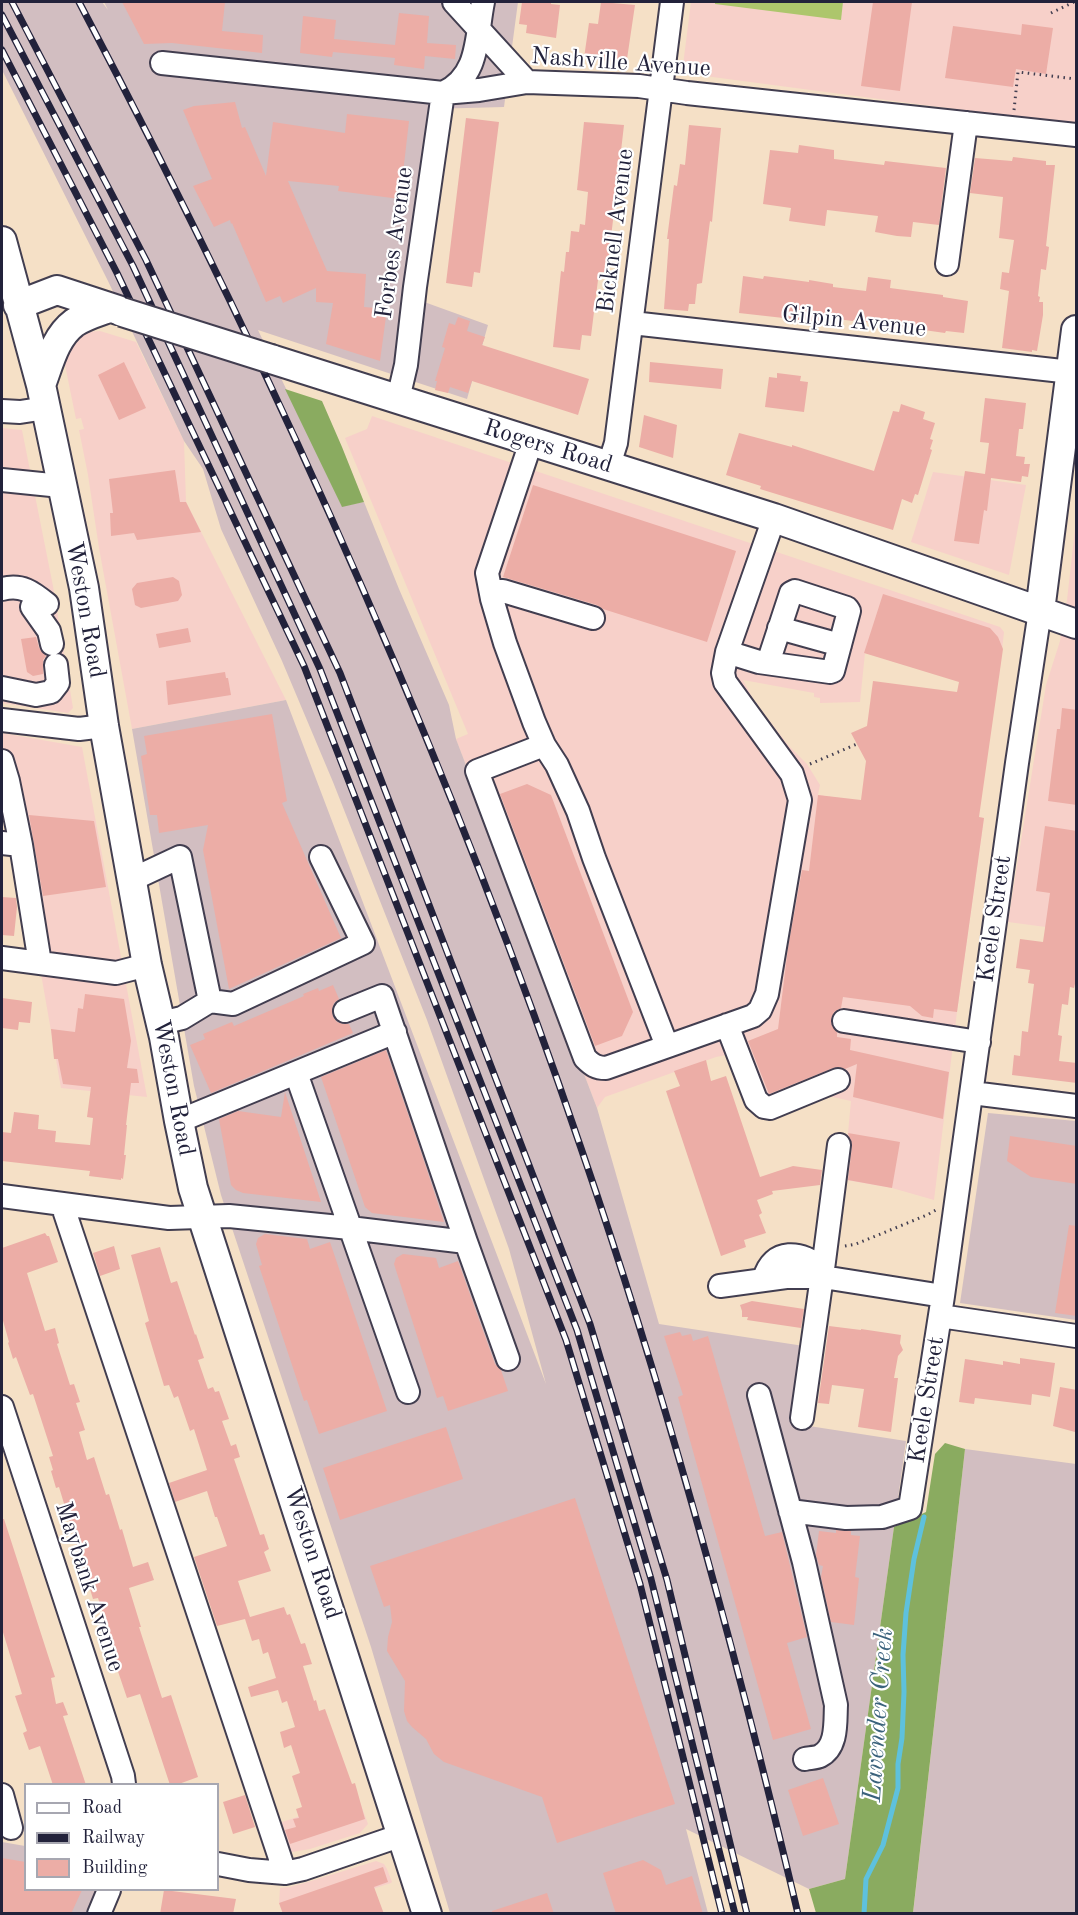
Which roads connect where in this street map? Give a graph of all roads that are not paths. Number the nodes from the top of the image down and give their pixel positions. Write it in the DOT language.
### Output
graph roads {
  1 [pos="454,2"];
  2 [pos="483,2"];
  3 [pos="672,2"];
  4 [pos="477,27"];
  5 [pos="162,63"];
  6 [pos="527,82"];
  7 [pos="662,89"];
  8 [pos="443,93"];
  9 [pos="966,123"];
  10 [pos="1077,135"];
  11 [pos="2,241"];
  12 [pos="947,264"];
  13 [pos="10,309"];
  14 [pos="116,310"];
  15 [pos="632,323"];
  16 [pos="1077,330"];
  17 [pos="1071,372"];
  18 [pos="43,397"];
  19 [pos="398,399"];
  20 [pos="2,411"];
  21 [pos="531,442"];
  22 [pos="609,465"];
  23 [pos="2,480"];
  24 [pos="62,486"];
  25 [pos="774,518"];
  26 [pos="2,589"];
  27 [pos="491,591"];
  28 [pos="1040,611"];
  29 [pos="593,618"];
  30 [pos="1077,624"];
  31 [pos="779,627"];
  32 [pos="840,645"];
  33 [pos="727,652"];
  34 [pos="768,663"];
  35 [pos="2,688"];
  36 [pos="2,720"];
  37 [pos="104,726"];
  38 [pos="544,745"];
  39 [pos="2,761"];
  40 [pos="11,844"];
  41 [pos="321,857"];
  42 [pos="131,880"];
  43 [pos="2,958"];
  44 [pos="40,963"];
  45 [pos="147,965"];
  46 [pos="210,1002"];
  47 [pos="345,1011"];
  48 [pos="844,1021"];
  49 [pos="160,1023"];
  50 [pos="728,1025"];
  51 [pos="395,1032"];
  52 [pos="979,1042"];
  53 [pos="667,1046"];
  54 [pos="296,1073"];
  55 [pos="838,1080"];
  56 [pos="972,1093"];
  57 [pos="1077,1106"];
  58 [pos="179,1121"];
  59 [pos="839,1145"];
  60 [pos="2,1196"];
  61 [pos="62,1204"];
  62 [pos="202,1218"];
  63 [pos="350,1228"];
  64 [pos="466,1242"];
  65 [pos="824,1264"];
  66 [pos="720,1286"];
  67 [pos="942,1306"];
  68 [pos="1077,1336"];
  69 [pos="508,1359"];
  70 [pos="408,1392"];
  71 [pos="759,1395"];
  72 [pos="2,1407"];
  73 [pos="802,1418"];
  74 [pos="790,1511"];
  75 [pos="805,1759"];
  76 [pos="124,1783"];
  77 [pos="2,1795"];
  78 [pos="13,1828"];
  79 [pos="402,1835"];
  80 [pos="219,1864"];
  81 [pos="285,1873"];
  82 [pos="109,1891"];
  83 [pos="99,1914"];
  84 [pos="427,1914"];
  1 -- 4 [label="street"];
  2 -- 4 [label="street"];
  3 -- 7 [label="street, Bicknell Avenue"];
  4 -- 6 [label="street"];
  4 -- 8 [label="street"];
  5 -- 8 [label="street, Nashville Avenue"];
  6 -- 7 [label="street, Nashville Avenue"];
  6 -- 8 [label="street, Nashville Avenue"];
  7 -- 9 [label="street, Nashville Avenue"];
  7 -- 15 [label="street, Bicknell Avenue"];
  8 -- 19 [label="street, Forbes Avenue"];
  9 -- 10 [label="street, Nashville Avenue"];
  9 -- 12 [label="street"];
  11 -- 13 [label="main road, Weston Road"];
  13 -- 14 [label="main road, Rogers Road"];
  13 -- 18 [label="main road, Weston Road"];
  14 -- 18 [label="main road"];
  14 -- 19 [label="main road, Rogers Road, bridge"];
  15 -- 17 [label="street, Gilpin Avenue"];
  15 -- 22 [label="street, Bicknell Avenue"];
  16 -- 17 [label="main road, Keele Street"];
  17 -- 28 [label="main road, Keele Street"];
  18 -- 20 [label="street"];
  18 -- 24 [label="main road, Weston Road"];
  19 -- 21 [label="main road, Rogers Road"];
  21 -- 22 [label="main road, Rogers Road"];
  21 -- 27 [label="street"];
  22 -- 25 [label="main road, Rogers Road"];
  23 -- 24 [label="street"];
  24 -- 37 [label="main road, Weston Road"];
  25 -- 28 [label="main road, Rogers Road"];
  25 -- 33 [label="street"];
  26 -- 35 [label="street"];
  27 -- 29 [label="street"];
  27 -- 38 [label="street"];
  28 -- 30 [label="main road, Rogers Road"];
  28 -- 52 [label="street, Keele Street"];
  31 -- 32 [label="street"];
  31 -- 32 [label="street"];
  31 -- 34 [label="street"];
  32 -- 34 [label="street"];
  33 -- 34 [label="street"];
  33 -- 50 [label="street"];
  36 -- 37 [label="street"];
  37 -- 42 [label="main road, Weston Road"];
  38 -- 53 [label="street"];
  38 -- 53 [label="street"];
  39 -- 40 [label="street"];
  40 -- 44 [label="street"];
  41 -- 46 [label="street"];
  42 -- 45 [label="main road, Weston Road"];
  42 -- 46 [label="street"];
  43 -- 44 [label="street"];
  44 -- 45 [label="street"];
  45 -- 49 [label="main road, Weston Road"];
  46 -- 49 [label="street"];
  47 -- 51 [label="street"];
  48 -- 52 [label="street"];
  49 -- 58 [label="main road, Weston Road"];
  50 -- 53 [label="street"];
  50 -- 55 [label="street"];
  51 -- 54 [label="street"];
  51 -- 64 [label="street"];
  52 -- 56 [label="street, Keele Street"];
  54 -- 58 [label="street"];
  54 -- 63 [label="street"];
  56 -- 57 [label="street"];
  56 -- 67 [label="street, Keele Street"];
  58 -- 62 [label="main road, Weston Road"];
  59 -- 65 [label="street"];
  60 -- 61 [label="street"];
  61 -- 62 [label="street"];
  61 -- 81 [label="street"];
  62 -- 63 [label="street"];
  62 -- 79 [label="main road, Weston Road"];
  63 -- 64 [label="street"];
  63 -- 70 [label="street"];
  64 -- 69 [label="street"];
  65 -- 66 [label="street"];
  65 -- 67 [label="street"];
  65 -- 73 [label="street"];
  67 -- 68 [label="street"];
  67 -- 74 [label="street, Keele Street"];
  71 -- 74 [label="street"];
  72 -- 76 [label="street, Maybank Avenue"];
  74 -- 75 [label="street"];
  77 -- 78 [label="street"];
  79 -- 81 [label="street"];
  79 -- 84 [label="main road, Weston Road"];
  80 -- 81 [label="street"];
  82 -- 83 [label="street"];
}
